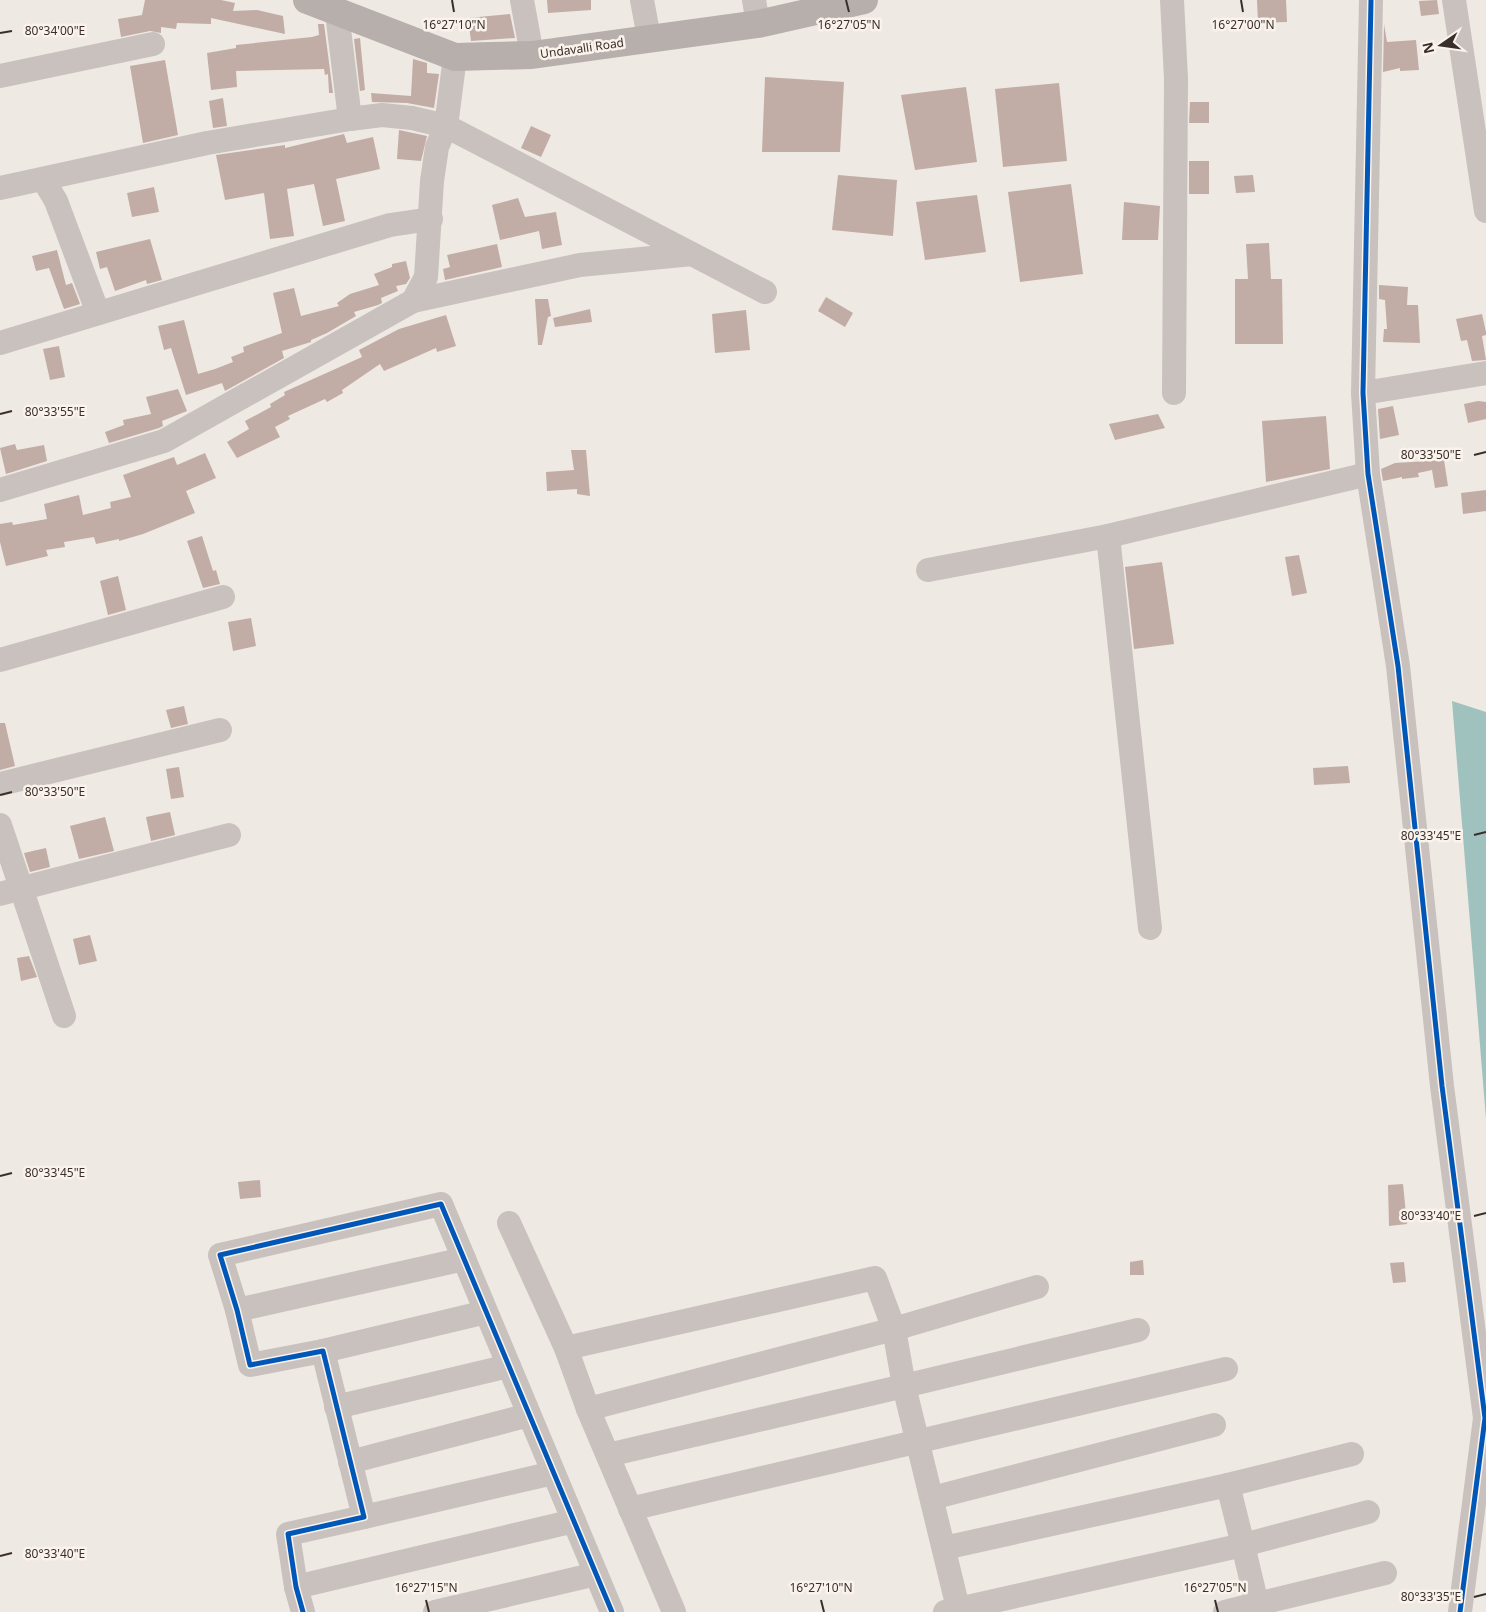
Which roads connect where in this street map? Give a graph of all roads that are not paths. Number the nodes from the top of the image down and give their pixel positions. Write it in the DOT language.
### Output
graph roads {
  1 [pos="308,0"];
  2 [pos="522,0"];
  3 [pos="642,0"];
  4 [pos="864,0"];
  5 [pos="1172,0"];
  6 [pos="1372,0"];
  7 [pos="1454,0"];
  8 [pos="335,6"];
  9 [pos="756,12"];
  10 [pos="649,38"];
  11 [pos="153,44"];
  12 [pos="532,55"];
  13 [pos="455,57"];
  14 [pos="0,76"];
  15 [pos="350,119"];
  16 [pos="446,126"];
  17 [pos="43,179"];
  18 [pos="0,188"];
  19 [pos="1486,211"];
  20 [pos="431,219"];
  21 [pos="692,254"];
  22 [pos="765,292"];
  23 [pos="413,301"];
  24 [pos="98,313"];
  25 [pos="0,343"];
  26 [pos="1486,372"];
  27 [pos="1174,393"];
  28 [pos="1363,393"];
  29 [pos="1368,474"];
  30 [pos="0,490"];
  31 [pos="1108,536"];
  32 [pos="928,570"];
  33 [pos="223,597"];
  34 [pos="0,660"];
  35 [pos="220,730"];
  36 [pos="0,784"];
  37 [pos="0,825"];
  38 [pos="229,835"];
  39 [pos="10,891"];
  40 [pos="1150,928"];
  41 [pos="64,1016"];
  42 [pos="510,1223"];
  43 [pos="464,1259"];
  44 [pos="1037,1288"];
  45 [pos="237,1310"];
  46 [pos="486,1312"];
  47 [pos="894,1329"];
  48 [pos="1138,1330"];
  49 [pos="566,1348"];
  50 [pos="323,1351"];
  51 [pos="509,1366"];
  52 [pos="1226,1369"];
  53 [pos="904,1386"];
  54 [pos="336,1408"];
  55 [pos="588,1408"];
  56 [pos="529,1415"];
  57 [pos="1214,1425"];
  58 [pos="918,1442"];
  59 [pos="1352,1454"];
  60 [pos="608,1455"];
  61 [pos="350,1462"];
  62 [pos="554,1473"];
  63 [pos="1228,1485"];
  64 [pos="932,1498"];
  65 [pos="630,1509"];
  66 [pos="1368,1512"];
  67 [pos="364,1517"];
  68 [pos="574,1521"];
  69 [pos="1244,1545"];
  70 [pos="944,1548"];
  71 [pos="1385,1573"];
  72 [pos="596,1574"];
  73 [pos="296,1587"];
  74 [pos="1258,1608"];
  75 [pos="954,1611"];
  76 [pos="303,1612"];
  77 [pos="436,1612"];
  78 [pos="612,1612"];
  79 [pos="674,1612"];
  80 [pos="1225,1612"];
  81 [pos="1460,1612"];
  1 -- 8 [label="main road, Undavalli Road"];
  2 -- 12 [label="street"];
  3 -- 10 [label="street"];
  4 -- 9 [label="main road, Undavalli Road"];
  5 -- 27 [label="street"];
  6 -- 28 [label="street"];
  7 -- 19 [label="street"];
  8 -- 13 [label="main road, Undavalli Road"];
  8 -- 15 [label="street"];
  9 -- 10 [label="main road, Undavalli Road"];
  10 -- 12 [label="main road, Undavalli Road"];
  11 -- 14 [label="street"];
  12 -- 13 [label="main road, Undavalli Road"];
  13 -- 16 [label="street"];
  15 -- 16 [label="street"];
  15 -- 17 [label="street"];
  16 -- 20 [label="street"];
  16 -- 21 [label="street"];
  17 -- 18 [label="street"];
  17 -- 24 [label="street"];
  20 -- 23 [label="street"];
  20 -- 24 [label="street"];
  21 -- 22 [label="street"];
  21 -- 23 [label="street"];
  23 -- 30 [label="street"];
  24 -- 25 [label="street"];
  26 -- 28 [label="street"];
  28 -- 29 [label="street"];
  29 -- 31 [label="street"];
  29 -- 81 [label="street"];
  31 -- 32 [label="street"];
  31 -- 40 [label="street"];
  33 -- 34 [label="street"];
  35 -- 36 [label="street"];
  37 -- 39 [label="street"];
  38 -- 39 [label="street"];
  39 -- 41 [label="street"];
  42 -- 49 [label="street"];
  43 -- 45 [label="street"];
  43 -- 45 [label="street"];
  43 -- 46 [label="street"];
  44 -- 47 [label="street"];
  45 -- 50 [label="street"];
  46 -- 50 [label="street"];
  46 -- 51 [label="street"];
  47 -- 49 [label="street"];
  47 -- 53 [label="street"];
  47 -- 55 [label="street"];
  48 -- 53 [label="street"];
  49 -- 55 [label="street"];
  50 -- 54 [label="street"];
  51 -- 54 [label="street"];
  51 -- 56 [label="street"];
  52 -- 58 [label="street"];
  53 -- 58 [label="street"];
  53 -- 60 [label="street"];
  54 -- 61 [label="street"];
  55 -- 60 [label="street"];
  56 -- 61 [label="street"];
  56 -- 62 [label="street"];
  57 -- 64 [label="street"];
  58 -- 64 [label="street"];
  58 -- 65 [label="street"];
  59 -- 63 [label="street"];
  60 -- 65 [label="street"];
  61 -- 67 [label="street"];
  62 -- 67 [label="street"];
  62 -- 68 [label="street"];
  63 -- 69 [label="street"];
  63 -- 70 [label="street"];
  64 -- 70 [label="street"];
  65 -- 79 [label="street"];
  66 -- 69 [label="street"];
  67 -- 73 [label="street"];
  68 -- 72 [label="street"];
  68 -- 73 [label="street"];
  69 -- 74 [label="street"];
  69 -- 75 [label="street"];
  70 -- 75 [label="street"];
  71 -- 74 [label="street"];
  72 -- 77 [label="street"];
  72 -- 78 [label="street"];
  73 -- 76 [label="street"];
  74 -- 80 [label="street"];
}
